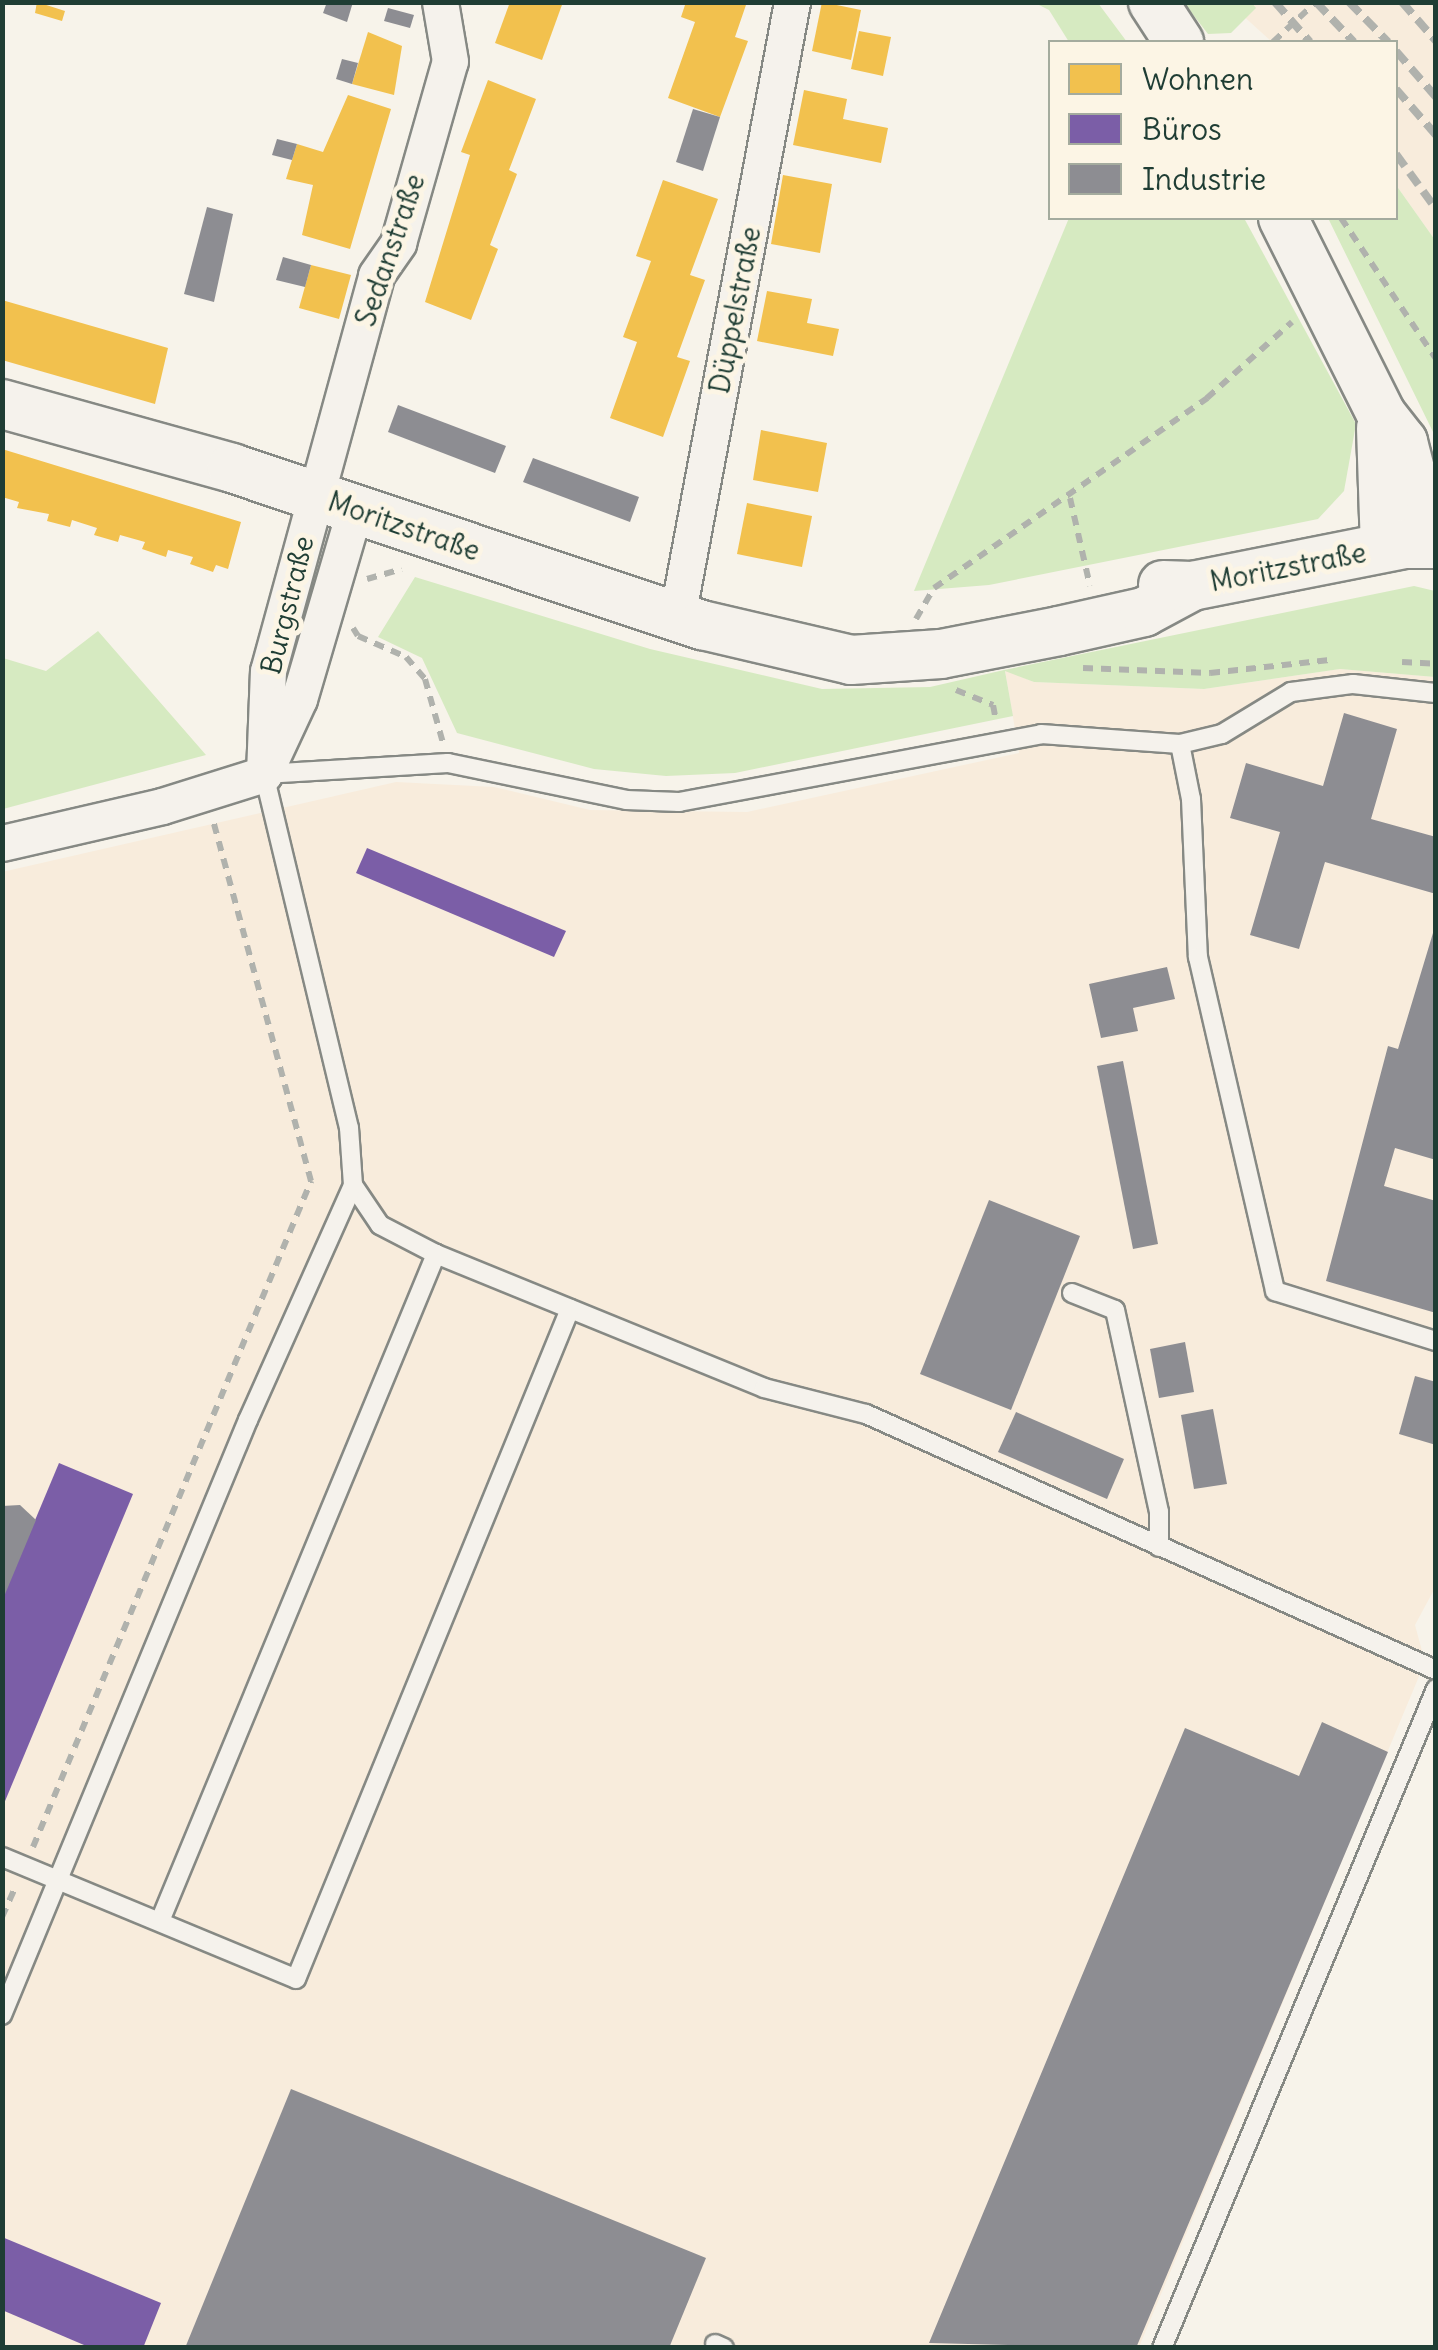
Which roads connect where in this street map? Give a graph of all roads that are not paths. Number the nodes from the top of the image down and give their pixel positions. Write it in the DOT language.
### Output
graph roads {
  1 [pos="440,2"];
  2 [pos="792,2"];
  3 [pos="1153,2"];
  4 [pos="1178,40"];
  5 [pos="1283,220"];
  6 [pos="2,404"];
  7 [pos="334,502"];
  8 [pos="1416,545"];
  9 [pos="1192,586"];
  10 [pos="678,617"];
  11 [pos="806,646"];
  12 [pos="1436,693"];
  13 [pos="1180,744"];
  14 [pos="264,774"];
  15 [pos="2,843"];
  16 [pos="353,1185"];
  17 [pos="436,1254"];
  18 [pos="1072,1294"];
  19 [pos="570,1309"];
  20 [pos="1436,1341"];
  21 [pos="1159,1547"];
  22 [pos="1436,1670"];
  23 [pos="1436,1688"];
  24 [pos="2,1857"];
  25 [pos="57,1881"];
  26 [pos="160,1920"];
  27 [pos="2,2015"];
  28 [pos="1162,2348"];
  1 -- 7 [label="street, Sedanstraße"];
  2 -- 10 [label="street, Düppelstraße"];
  3 -- 4 [label="main road"];
  5 -- 8 [label="main road"];
  6 -- 7 [label="main road, Moritzstraße"];
  7 -- 10 [label="main road, Moritzstraße"];
  7 -- 14 [label="street, Burgstraße"];
  7 -- 14 [label="street, Burgstraße"];
  8 -- 9 [label="main road, Moritzstraße"];
  9 -- 11 [label="main road, Moritzstraße"];
  9 -- 11 [label="main road, Moritzstraße"];
  10 -- 11 [label="main road, Moritzstraße"];
  12 -- 13 [label="lane"];
  13 -- 14 [label="lane"];
  13 -- 20 [label="lane"];
  14 -- 15 [label="street"];
  14 -- 16 [label="lane"];
  16 -- 17 [label="lane"];
  16 -- 25 [label="lane"];
  17 -- 19 [label="lane"];
  17 -- 26 [label="lane"];
  18 -- 21 [label="lane"];
  19 -- 21 [label="lane"];
  19 -- 26 [label="lane"];
  21 -- 22 [label="lane"];
  23 -- 28 [label="lane"];
  24 -- 25 [label="lane"];
  25 -- 26 [label="lane"];
  25 -- 27 [label="lane"];
}
